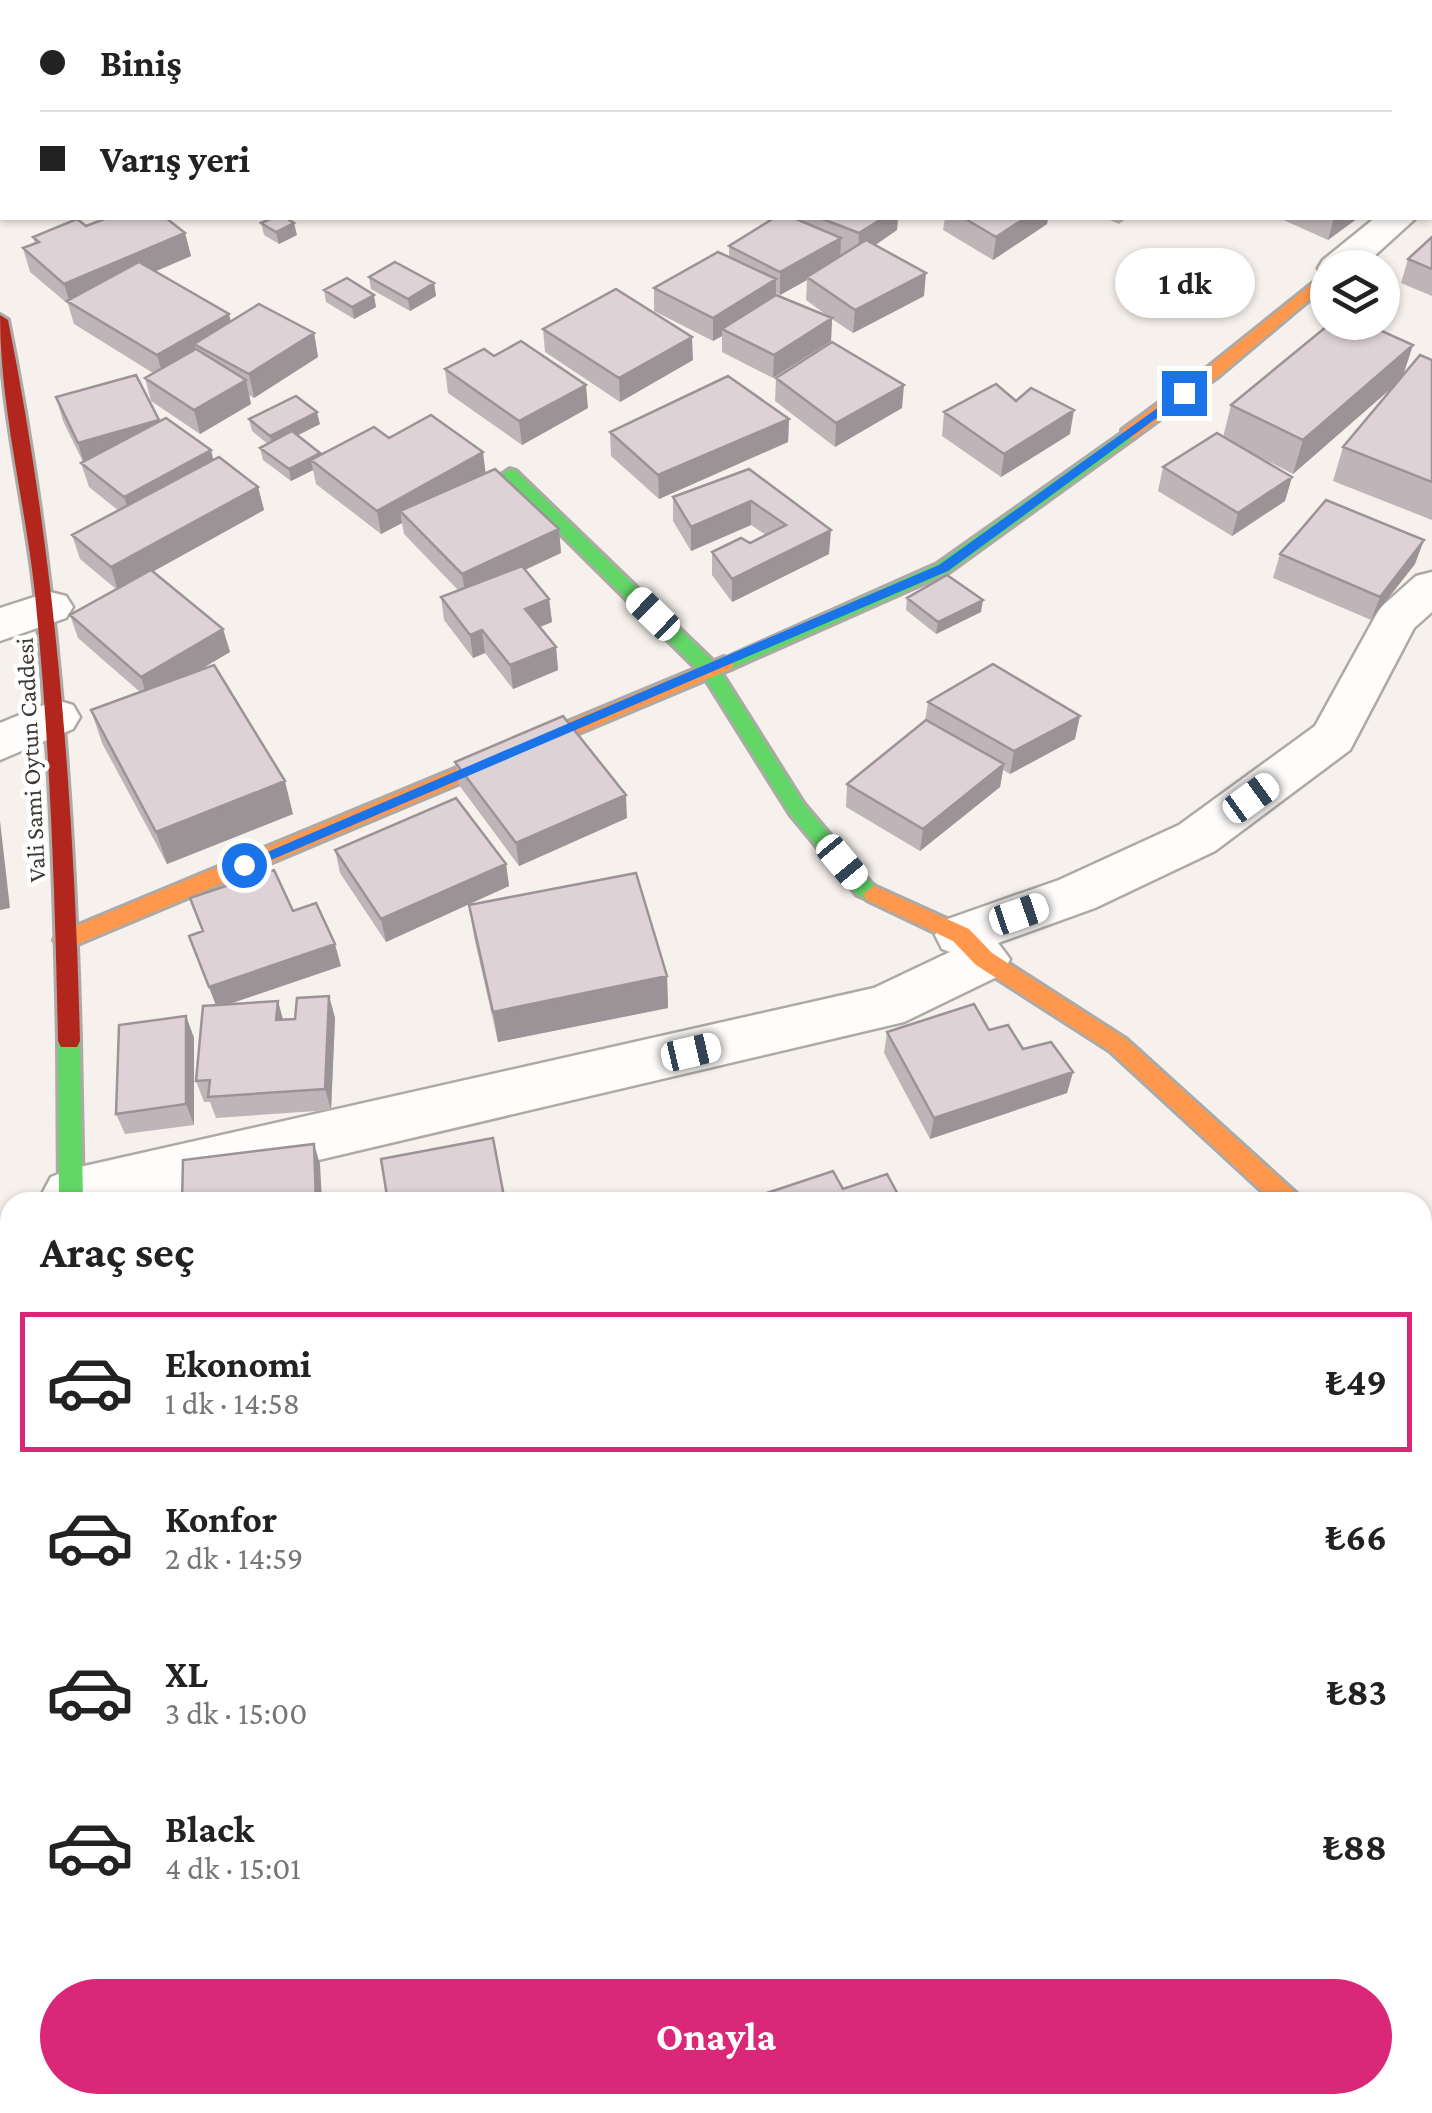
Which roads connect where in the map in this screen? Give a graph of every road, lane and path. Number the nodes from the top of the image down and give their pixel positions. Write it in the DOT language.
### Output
graph roads {
  1 [pos="1395,220"];
  2 [pos="1359,250"];
  3 [pos="1310,291"];
  4 [pos="1,328"];
  5 [pos="510,475"];
  6 [pos="1432,587"];
  7 [pos="50,607"];
  8 [pos="0,625"];
  9 [pos="710,670"];
  10 [pos="56,716"];
  11 [pos="0,742"];
  12 [pos="65,940"];
  13 [pos="972,947"];
  14 [pos="71,1192"];
  15 [pos="97,1192"];
  16 [pos="1279,1192"];
  1 -- 2 [label="street"];
  3 -- 9 [label="street"];
  4 -- 7 [label="street, Vali Sami Oytun Caddesi"];
  5 -- 9 [label="street"];
  6 -- 13 [label="street"];
  7 -- 8 [label="street"];
  7 -- 10 [label="street, Vali Sami Oytun Caddesi"];
  9 -- 12 [label="street"];
  9 -- 13 [label="street"];
  10 -- 11 [label="street"];
  10 -- 12 [label="street, Vali Sami Oytun Caddesi"];
  12 -- 14 [label="street, Vali Sami Oytun Caddesi"];
  13 -- 15 [label="street"];
  13 -- 16 [label="street"];
}
